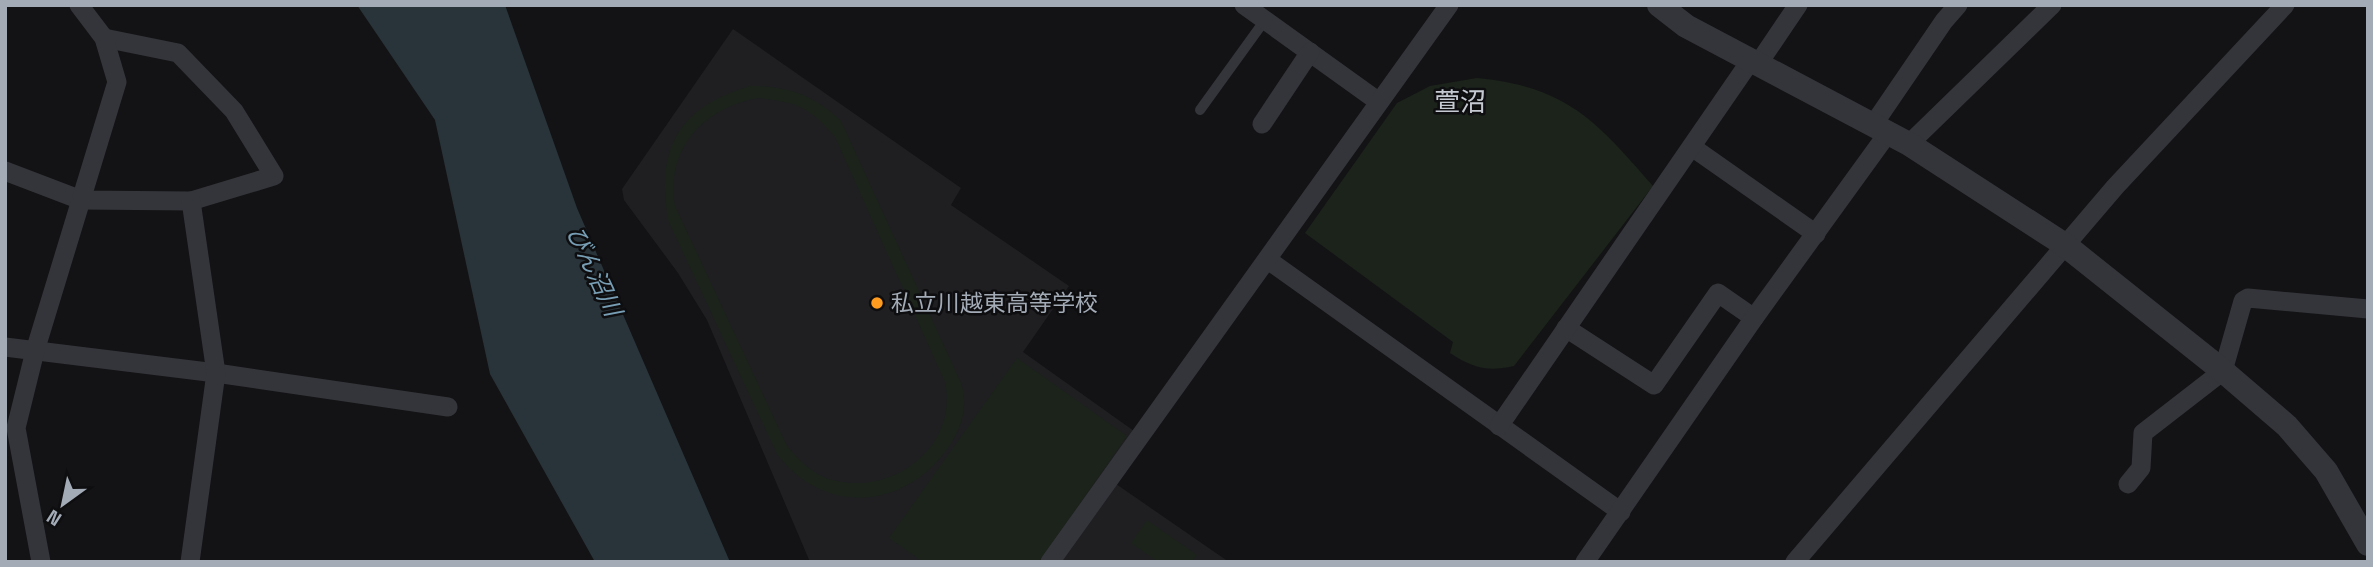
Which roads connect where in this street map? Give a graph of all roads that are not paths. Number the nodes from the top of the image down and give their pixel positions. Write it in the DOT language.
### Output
graph roads {
  1 [pos="79,5"];
  2 [pos="1244,5"];
  3 [pos="1449,5"];
  4 [pos="1659,5"];
  5 [pos="1798,5"];
  6 [pos="1958,5"];
  7 [pos="2052,5"];
  8 [pos="2285,5"];
  9 [pos="1265,20"];
  10 [pos="104,38"];
  11 [pos="1310,52"];
  12 [pos="1755,62"];
  13 [pos="1379,102"];
  14 [pos="1200,110"];
  15 [pos="1262,124"];
  16 [pos="1890,134"];
  17 [pos="1692,147"];
  18 [pos="5,171"];
  19 [pos="81,200"];
  20 [pos="191,201"];
  21 [pos="1816,234"];
  22 [pos="2065,245"];
  23 [pos="1268,260"];
  24 [pos="2368,310"];
  25 [pos="1754,318"];
  26 [pos="1566,328"];
  27 [pos="5,347"];
  28 [pos="35,351"];
  29 [pos="2223,370"];
  30 [pos="216,373"];
  31 [pos="448,407"];
  32 [pos="11,420"];
  33 [pos="1499,426"];
  34 [pos="2128,484"];
  35 [pos="1621,513"];
  36 [pos="2368,544"];
  37 [pos="41,562"];
  38 [pos="190,562"];
  39 [pos="1050,562"];
  40 [pos="1585,562"];
  41 [pos="1795,562"];
  1 -- 10 [label="street"];
  2 -- 9 [label="street"];
  3 -- 13 [label="street"];
  4 -- 12 [label="street"];
  5 -- 12 [label="street"];
  6 -- 16 [label="street"];
  7 -- 16 [label="street"];
  8 -- 22 [label="street"];
  9 -- 11 [label="street"];
  9 -- 14 [label="lane"];
  10 -- 19 [label="street"];
  10 -- 20 [label="street"];
  11 -- 13 [label="street"];
  11 -- 15 [label="street"];
  12 -- 16 [label="street"];
  12 -- 17 [label="street"];
  13 -- 23 [label="street"];
  16 -- 21 [label="street"];
  16 -- 22 [label="street"];
  17 -- 21 [label="street"];
  17 -- 26 [label="street"];
  18 -- 19 [label="street"];
  19 -- 20 [label="street"];
  19 -- 28 [label="street"];
  20 -- 30 [label="street"];
  21 -- 25 [label="street"];
  22 -- 29 [label="street"];
  22 -- 41 [label="street"];
  23 -- 33 [label="street"];
  23 -- 39 [label="street"];
  24 -- 29 [label="street"];
  25 -- 26 [label="street"];
  25 -- 35 [label="street"];
  26 -- 33 [label="street"];
  27 -- 28 [label="street"];
  28 -- 30 [label="street"];
  28 -- 32 [label="street"];
  29 -- 34 [label="street"];
  29 -- 36 [label="street"];
  30 -- 31 [label="street"];
  30 -- 38 [label="street"];
  32 -- 37 [label="street"];
  33 -- 35 [label="street"];
  35 -- 40 [label="street"];
}
